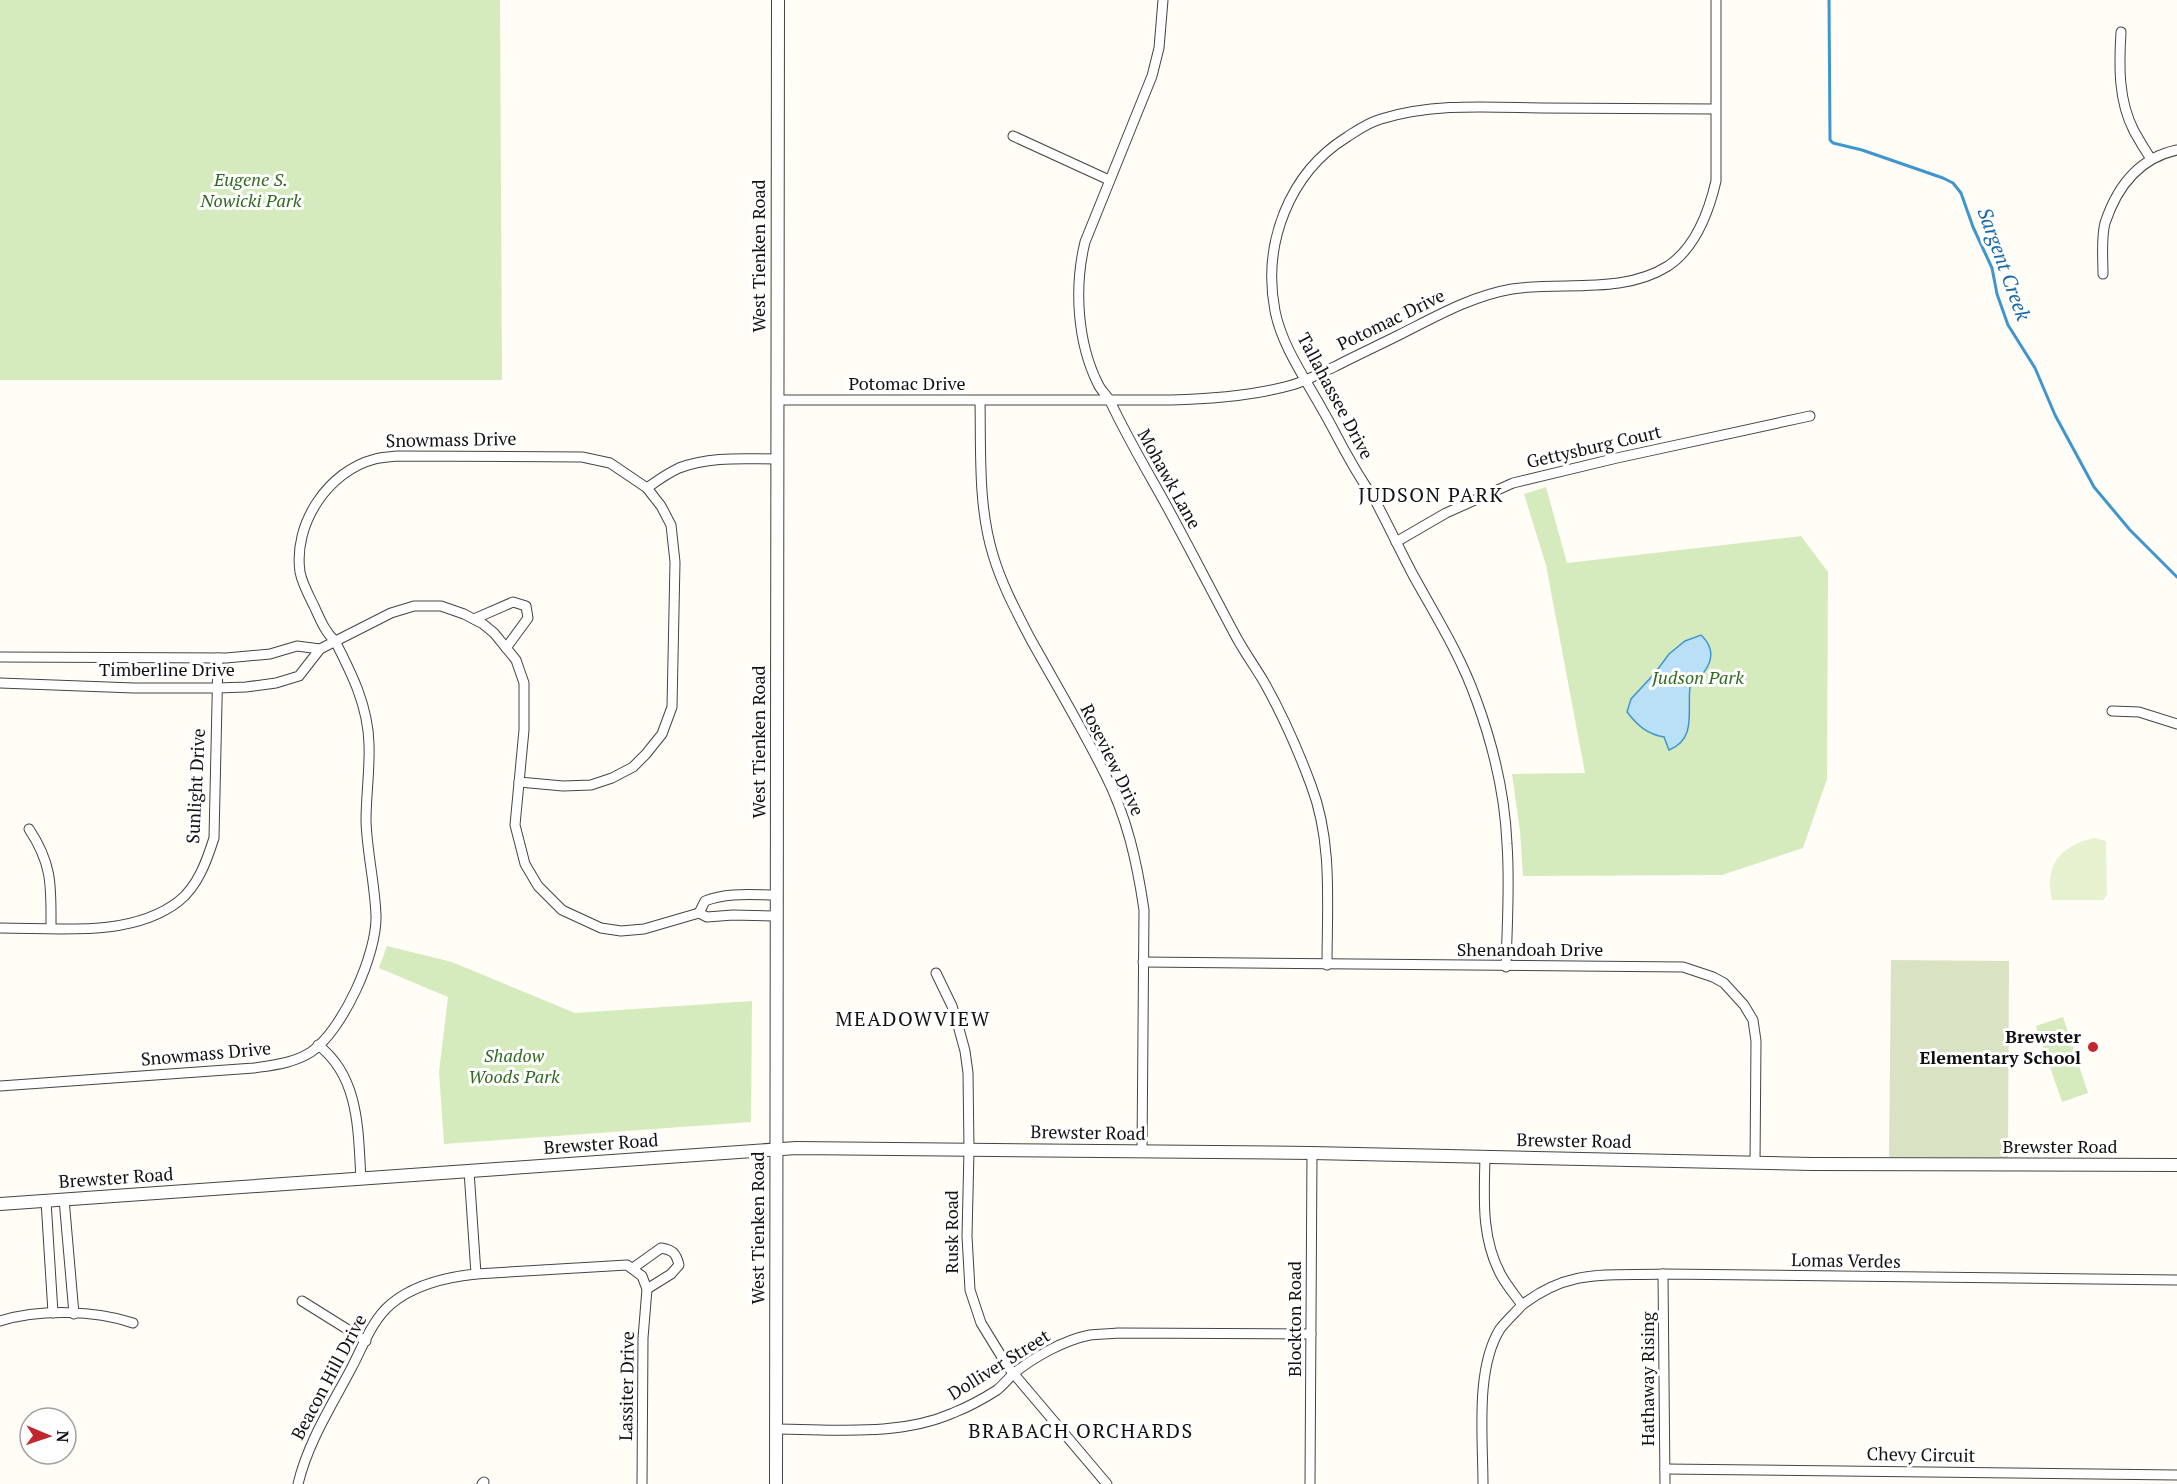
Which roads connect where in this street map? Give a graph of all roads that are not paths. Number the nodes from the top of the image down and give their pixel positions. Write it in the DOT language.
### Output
graph roads {
  1 [pos="778,0"];
  2 [pos="1163,0"];
  3 [pos="1716,0"];
  4 [pos="2121,32"];
  5 [pos="1715,109"];
  6 [pos="1013,136"];
  7 [pos="2177,150"];
  8 [pos="2151,159"];
  9 [pos="1108,180"];
  10 [pos="2103,274"];
  11 [pos="1304,380"];
  12 [pos="777,400"];
  13 [pos="1110,400"];
  14 [pos="980,401"];
  15 [pos="1810,416"];
  16 [pos="777,459"];
  17 [pos="648,488"];
  18 [pos="1396,542"];
  19 [pos="474,619"];
  20 [pos="335,641"];
  21 [pos="506,648"];
  22 [pos="320,649"];
  23 [pos="0,657"];
  24 [pos="218,658"];
  25 [pos="0,683"];
  26 [pos="217,688"];
  27 [pos="2112,711"];
  28 [pos="2177,724"];
  29 [pos="519,782"];
  30 [pos="29,829"];
  31 [pos="776,895"];
  32 [pos="699,913"];
  33 [pos="776,915"];
  34 [pos="0,928"];
  35 [pos="51,928"];
  36 [pos="1143,962"];
  37 [pos="1327,965"];
  38 [pos="1506,967"];
  39 [pos="936,973"];
  40 [pos="318,1045"];
  41 [pos="0,1086"];
  42 [pos="776,1150"];
  43 [pos="969,1150"];
  44 [pos="1142,1152"];
  45 [pos="1312,1153"];
  46 [pos="1485,1157"];
  47 [pos="1755,1163"];
  48 [pos="2177,1165"];
  49 [pos="470,1172"];
  50 [pos="361,1179"];
  51 [pos="64,1199"];
  52 [pos="46,1201"];
  53 [pos="0,1203"];
  54 [pos="69,1262"];
  55 [pos="50,1263"];
  56 [pos="633,1268"];
  57 [pos="476,1274"];
  58 [pos="1663,1274"];
  59 [pos="2177,1280"];
  60 [pos="647,1289"];
  61 [pos="302,1301"];
  62 [pos="1522,1305"];
  63 [pos="53,1313"];
  64 [pos="74,1314"];
  65 [pos="0,1321"];
  66 [pos="133,1323"];
  67 [pos="1311,1334"];
  68 [pos="366,1341"];
  69 [pos="1014,1374"];
  70 [pos="776,1429"];
  71 [pos="1665,1469"];
  72 [pos="2177,1475"];
  73 [pos="298,1484"];
  74 [pos="642,1484"];
  75 [pos="776,1484"];
  76 [pos="1107,1484"];
  77 [pos="1310,1484"];
  78 [pos="1483,1484"];
  79 [pos="1665,1484"];
  1 -- 12 [label="street, West Tienken Road"];
  2 -- 9 [label="street, Mohawk Lane"];
  3 -- 5 [label="street, Potomac Drive"];
  4 -- 8 [label="street"];
  5 -- 11 [label="street, Potomac Drive"];
  5 -- 11 [label="street, Tallahassee Drive"];
  6 -- 9 [label="street"];
  7 -- 8 [label="street"];
  8 -- 10 [label="street"];
  9 -- 13 [label="street, Mohawk Lane"];
  11 -- 13 [label="street, Potomac Drive"];
  11 -- 18 [label="street, Tallahassee Drive"];
  12 -- 14 [label="street, Potomac Drive"];
  12 -- 16 [label="street, West Tienken Road"];
  13 -- 14 [label="street, Potomac Drive"];
  13 -- 37 [label="street, Mohawk Lane"];
  14 -- 36 [label="street, Roseview Drive"];
  15 -- 18 [label="street, Gettysburg Court"];
  16 -- 17 [label="street"];
  16 -- 31 [label="street, West Tienken Road"];
  17 -- 20 [label="street, Snowmass Drive"];
  17 -- 29 [label="street, Snowmass Drive"];
  18 -- 38 [label="street, Tallahassee Drive"];
  19 -- 20 [label="street, Timberline Drive"];
  19 -- 21 [label="street, Timberline Drive"];
  19 -- 21 [label="street"];
  20 -- 22 [label="street, Timberline Drive"];
  20 -- 40 [label="street, Snowmass Drive"];
  21 -- 29 [label="street, Timberline Drive"];
  22 -- 24 [label="street, Timberline Drive"];
  22 -- 26 [label="street, Timberline Drive"];
  23 -- 24 [label="street, Timberline Drive"];
  24 -- 26 [label="street, Sunlight Drive"];
  25 -- 26 [label="street, Timberline Drive"];
  26 -- 35 [label="street, Sunlight Drive"];
  27 -- 28 [label="street"];
  29 -- 32 [label="street, Timberline Drive"];
  30 -- 35 [label="street"];
  31 -- 32 [label="street, Timberline Drive"];
  31 -- 33 [label="street, West Tienken Road"];
  32 -- 33 [label="street, Timberline Drive"];
  33 -- 42 [label="street, West Tienken Road"];
  34 -- 35 [label="street, Sunlight Drive"];
  36 -- 37 [label="street, Shenandoah Drive"];
  36 -- 44 [label="street, Roseview Drive"];
  37 -- 38 [label="street, Shenandoah Drive"];
  38 -- 47 [label="street, Shenandoah Drive"];
  39 -- 43 [label="street, Rusk Road"];
  40 -- 41 [label="street, Snowmass Drive"];
  40 -- 50 [label="street"];
  42 -- 43 [label="street, Brewster Road"];
  42 -- 49 [label="street, Brewster Road"];
  42 -- 70 [label="street, West Tienken Road"];
  43 -- 44 [label="street, Brewster Road"];
  43 -- 69 [label="street, Rusk Road"];
  44 -- 45 [label="street, Brewster Road"];
  45 -- 46 [label="street, Brewster Road"];
  45 -- 67 [label="street, Blockton Road"];
  46 -- 47 [label="street, Brewster Road"];
  46 -- 62 [label="street"];
  47 -- 48 [label="street, Brewster Road"];
  49 -- 50 [label="street, Brewster Road"];
  49 -- 57 [label="street"];
  50 -- 51 [label="street, Brewster Road"];
  51 -- 52 [label="street, Brewster Road"];
  51 -- 54 [label="street"];
  52 -- 53 [label="street, Brewster Road"];
  52 -- 55 [label="street"];
  54 -- 55 [label="street"];
  54 -- 64 [label="street"];
  55 -- 63 [label="street"];
  56 -- 57 [label="street"];
  56 -- 60 [label="street"];
  56 -- 60 [label="street"];
  57 -- 68 [label="street, Beacon Hill Drive"];
  58 -- 59 [label="street, Lomas Verdes"];
  58 -- 62 [label="street, Lomas Verdes"];
  58 -- 71 [label="street, Hathaway Rising"];
  60 -- 74 [label="street, Lassiter Drive"];
  61 -- 68 [label="street"];
  62 -- 78 [label="street, Lomas Verdes"];
  63 -- 64 [label="street"];
  63 -- 65 [label="street"];
  64 -- 66 [label="street"];
  67 -- 69 [label="street, Dolliver Street"];
  67 -- 77 [label="street, Blockton Road"];
  68 -- 73 [label="street, Beacon Hill Drive"];
  69 -- 70 [label="street, Dolliver Street"];
  69 -- 76 [label="street, Rusk Road"];
  70 -- 75 [label="street, West Tienken Road"];
  71 -- 72 [label="street, Chevy Circuit"];
  71 -- 79 [label="street, Hathaway Rising"];
}
